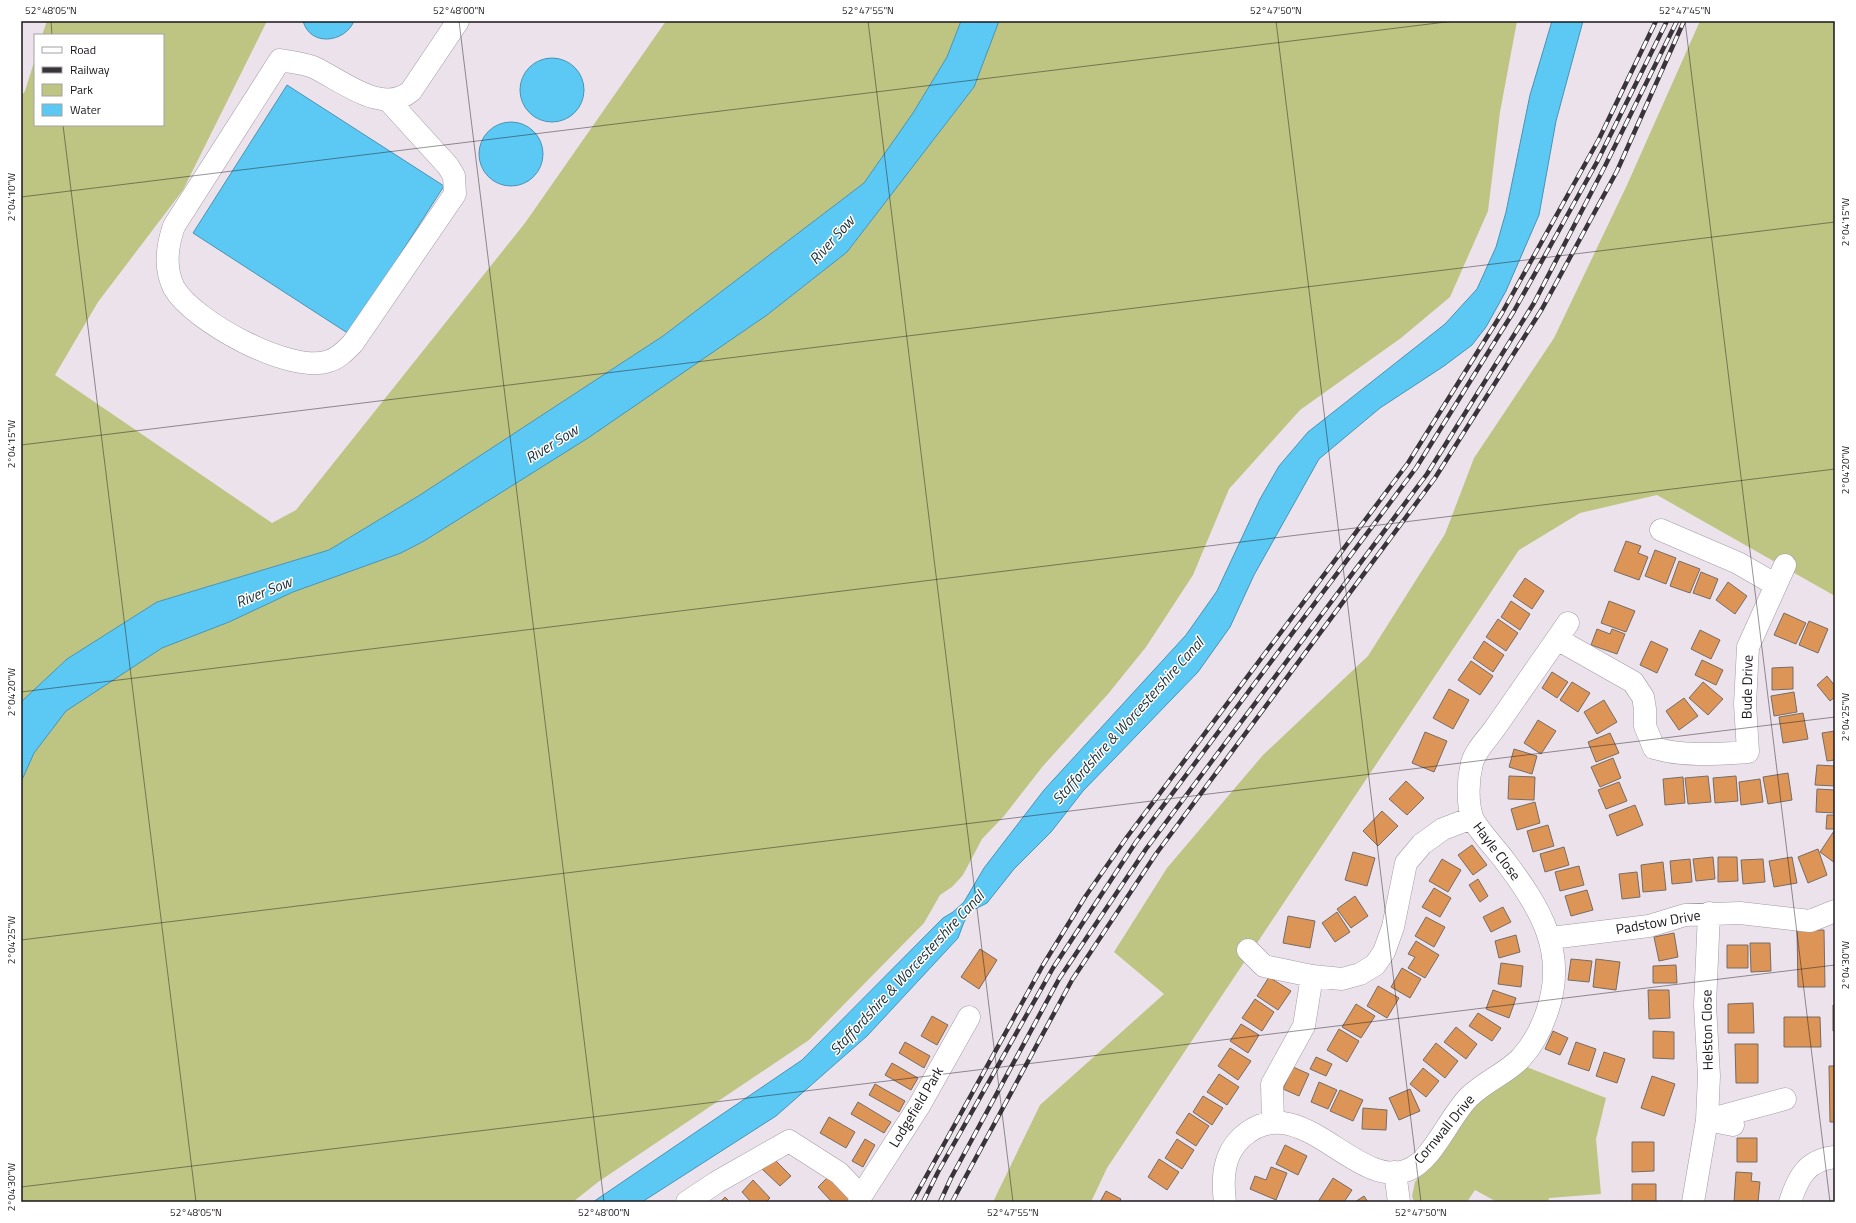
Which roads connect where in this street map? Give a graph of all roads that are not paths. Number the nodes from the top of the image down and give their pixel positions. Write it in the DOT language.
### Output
graph roads {
  1 [pos="458,21"];
  2 [pos="388,100"];
  3 [pos="1661,530"];
  4 [pos="1785,565"];
  5 [pos="1776,585"];
  6 [pos="1707,755"];
  7 [pos="1472,818"];
  8 [pos="1835,911"];
  9 [pos="1709,913"];
  10 [pos="1551,938"];
  11 [pos="1248,950"];
  12 [pos="1312,976"];
  13 [pos="969,1017"];
  14 [pos="1785,1099"];
  15 [pos="1707,1120"];
  16 [pos="1273,1123"];
  17 [pos="1733,1125"];
  18 [pos="1828,1158"];
  19 [pos="1395,1172"];
  20 [pos="860,1199"];
  21 [pos="687,1202"];
  22 [pos="1225,1202"];
  23 [pos="1399,1202"];
  24 [pos="1694,1202"];
  25 [pos="1790,1202"];
  1 -- 2 [label="street"];
  2 -- 2 [label="street"];
  3 -- 5 [label="street"];
  4 -- 5 [label="street, Bude Drive"];
  5 -- 6 [label="street, Bude Drive"];
  6 -- 7 [label="street, Hayle Close"];
  7 -- 10 [label="street, Hayle Close"];
  7 -- 12 [label="street"];
  8 -- 9 [label="street, Padstow Drive"];
  9 -- 10 [label="street, Padstow Drive"];
  9 -- 15 [label="street, Helston Close"];
  10 -- 19 [label="street, Cornwall Drive"];
  11 -- 12 [label="street"];
  12 -- 16 [label="street"];
  13 -- 20 [label="street, Lodgefield Park"];
  14 -- 15 [label="street"];
  15 -- 17 [label="street"];
  15 -- 24 [label="street, Helston Close"];
  16 -- 19 [label="street, Cornwall Drive"];
  16 -- 22 [label="street, Cornwall Drive"];
  18 -- 25 [label="street"];
  19 -- 23 [label="street"];
  20 -- 21 [label="street, Lodgefield Park"];
}
